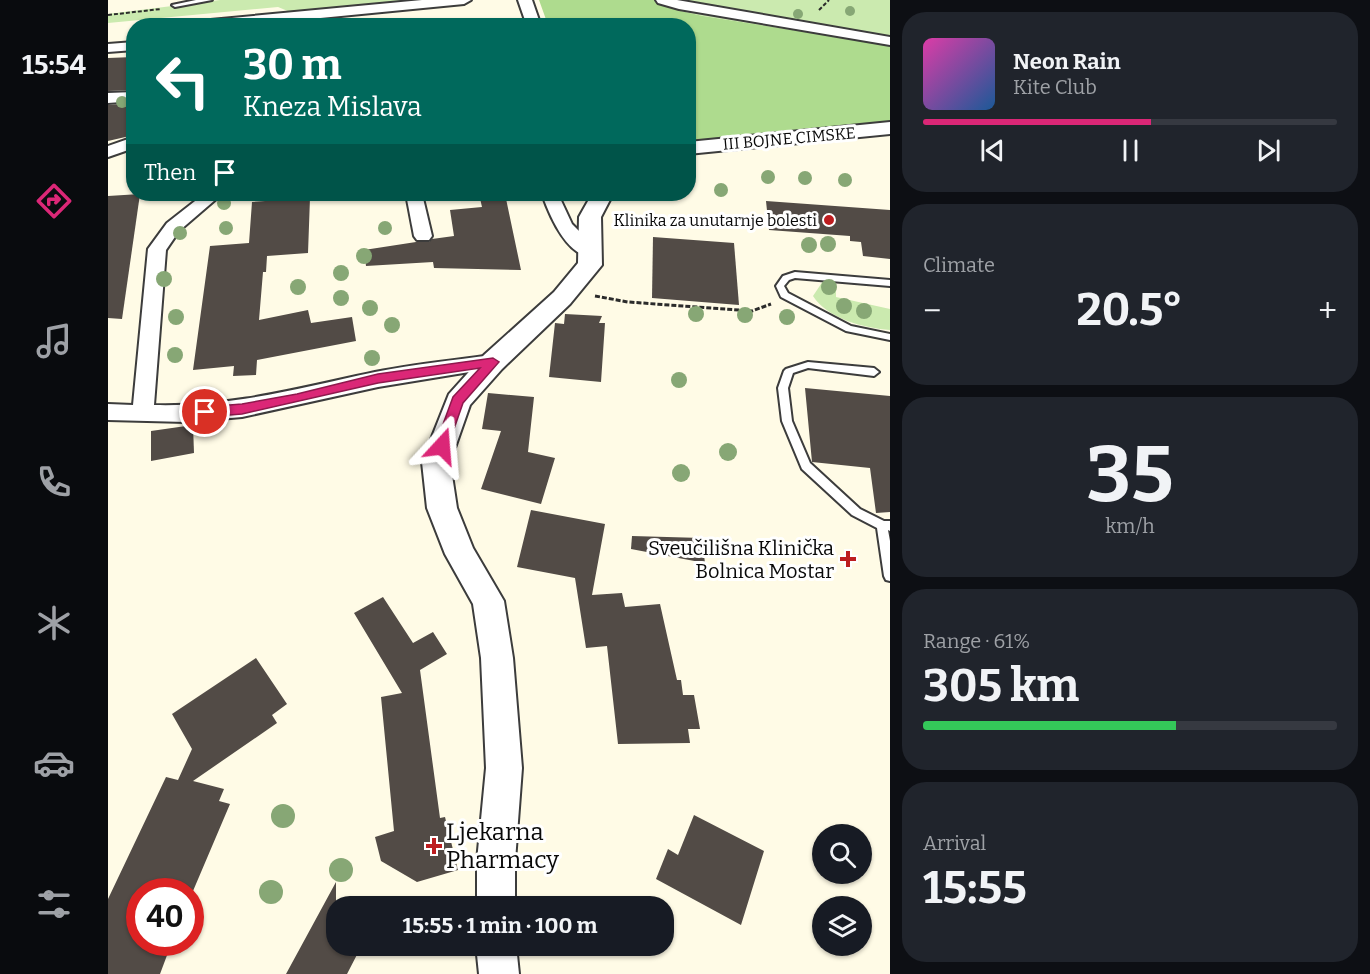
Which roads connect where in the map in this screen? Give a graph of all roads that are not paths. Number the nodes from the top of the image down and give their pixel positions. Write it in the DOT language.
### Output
graph roads {
  1 [pos="209,0"];
  2 [pos="465,0"];
  3 [pos="525,0"];
  4 [pos="654,0"];
  5 [pos="663,0"];
  6 [pos="175,5"];
  7 [pos="679,5"];
  8 [pos="347,18"];
  9 [pos="531,18"];
  10 [pos="890,41"];
  11 [pos="126,47"];
  12 [pos="108,48"];
  13 [pos="126,97"];
  14 [pos="108,98"];
  15 [pos="890,128"];
  16 [pos="126,145"];
  17 [pos="696,147"];
  18 [pos="108,152"];
  19 [pos="205,201"];
  20 [pos="415,201"];
  21 [pos="553,201"];
  22 [pos="596,201"];
  23 [pos="423,237"];
  24 [pos="590,251"];
  25 [pos="890,283"];
  26 [pos="890,337"];
  27 [pos="493,362"];
  28 [pos="874,372"];
  29 [pos="108,412"];
  30 [pos="142,413"];
  31 [pos="886,525"];
  32 [pos="890,576"];
  33 [pos="496,896"];
  34 [pos="497,956"];
  35 [pos="499,974"];
  1 -- 6 [label="lane"];
  2 -- 8 [label="street"];
  3 -- 9 [label="street"];
  4 -- 7 [label="street"];
  5 -- 7 [label="street"];
  7 -- 10 [label="street"];
  11 -- 12 [label="street"];
  13 -- 14 [label="street"];
  15 -- 17 [label="street, III BOJNE CIMSKE"];
  16 -- 18 [label="street"];
  19 -- 30 [label="street"];
  20 -- 23 [label="street"];
  21 -- 24 [label="street"];
  22 -- 24 [label="street"];
  24 -- 27 [label="street"];
  25 -- 26 [label="lane"];
  27 -- 30 [label="street"];
  27 -- 33 [label="street"];
  28 -- 31 [label="lane"];
  29 -- 30 [label="street"];
  31 -- 32 [label="lane"];
  34 -- 35 [label="street"];
}
